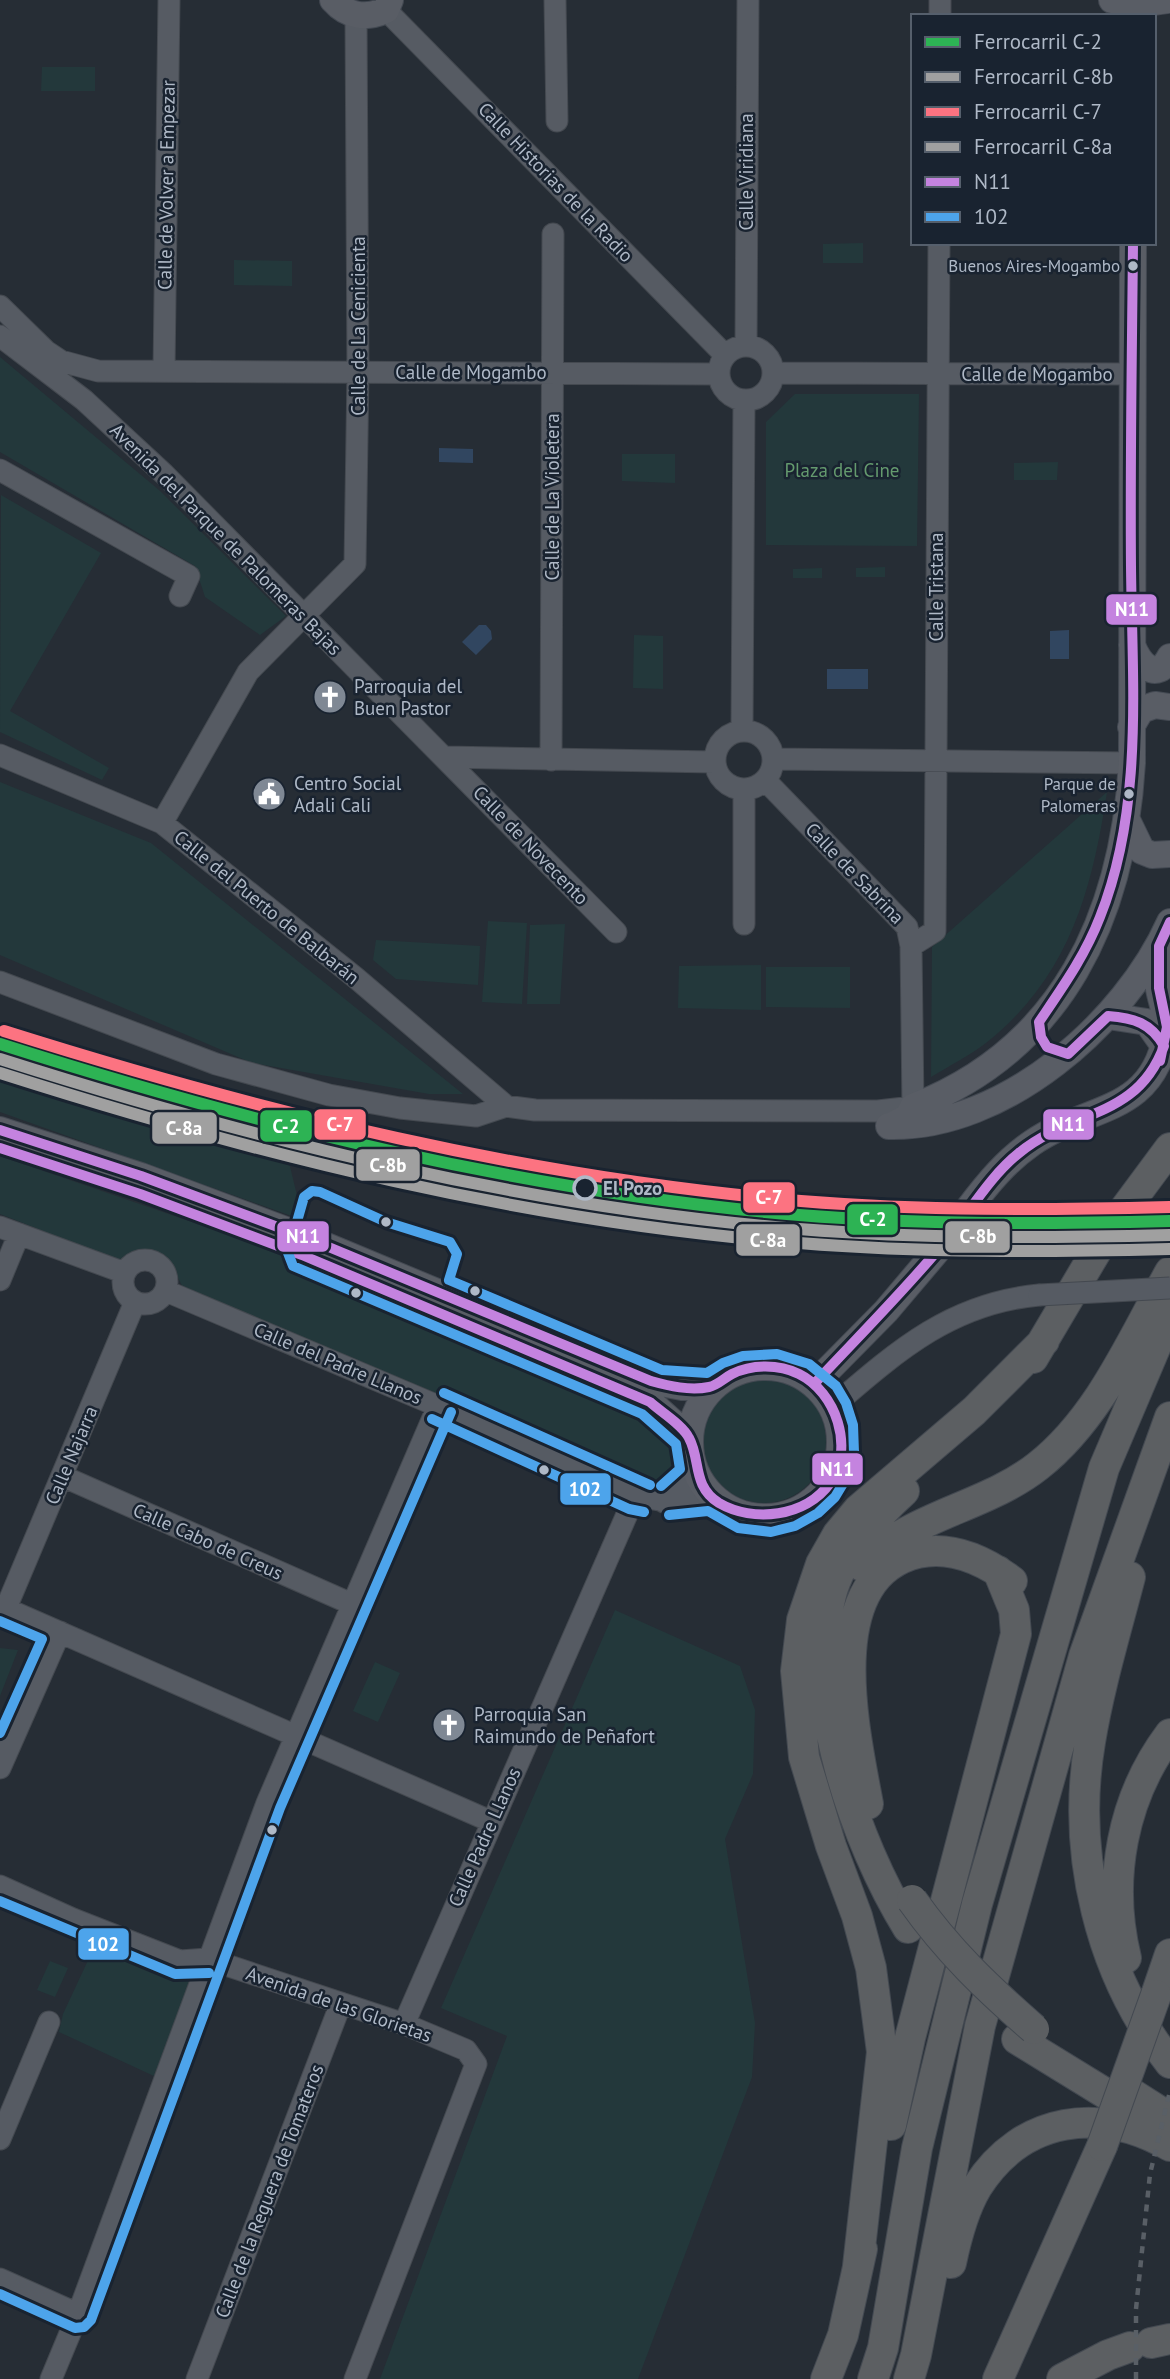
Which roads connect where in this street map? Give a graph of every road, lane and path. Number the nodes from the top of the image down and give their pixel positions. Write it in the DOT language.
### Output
graph roads {
  1 [pos="169,0"];
  2 [pos="333,0"];
  3 [pos="555,0"];
  4 [pos="748,0"];
  5 [pos="1168,0"];
  6 [pos="388,5"];
  7 [pos="1127,5"];
  8 [pos="356,16"];
  9 [pos="557,121"];
  10 [pos="553,234"];
  11 [pos="939,245"];
  12 [pos="1132,245"];
  13 [pos="1,311"];
  14 [pos="0,336"];
  15 [pos="746,345"];
  16 [pos="721,364"];
  17 [pos="97,371"];
  18 [pos="164,371"];
  19 [pos="358,372"];
  20 [pos="551,373"];
  21 [pos="774,373"];
  22 [pos="939,374"];
  23 [pos="1132,374"];
  24 [pos="84,400"];
  25 [pos="744,401"];
  26 [pos="0,470"];
  27 [pos="180,596"];
  28 [pos="304,616"];
  29 [pos="1132,645"];
  30 [pos="1170,657"];
  31 [pos="1170,707"];
  32 [pos="1131,727"];
  33 [pos="742,730"];
  34 [pos="0,755"];
  35 [pos="446,757"];
  36 [pos="773,759"];
  37 [pos="551,760"];
  38 [pos="937,761"];
  39 [pos="714,762"];
  40 [pos="1132,763"];
  41 [pos="765,780"];
  42 [pos="744,789"];
  43 [pos="1127,820"];
  44 [pos="162,824"];
  45 [pos="1170,854"];
  46 [pos="1170,922"];
  47 [pos="744,924"];
  48 [pos="617,932"];
  49 [pos="911,946"];
  50 [pos="1159,946"];
  51 [pos="0,982"];
  52 [pos="1108,1016"];
  53 [pos="1039,1022"];
  54 [pos="1164,1046"];
  55 [pos="1068,1054"];
  56 [pos="506,1106"];
  57 [pos="914,1107"];
  58 [pos="476,1116"];
  59 [pos="884,1126"];
  60 [pos="0,1130"];
  61 [pos="0,1148"];
  62 [pos="1170,1148"];
  63 [pos="969,1208"];
  64 [pos="9,1231"];
  65 [pos="947,1239"];
  66 [pos="1170,1272"];
  67 [pos="125,1273"];
  68 [pos="0,1280"];
  69 [pos="1170,1288"];
  70 [pos="166,1291"];
  71 [pos="135,1302"];
  72 [pos="1170,1313"];
  73 [pos="1044,1341"];
  74 [pos="814,1384"];
  75 [pos="712,1387"];
  76 [pos="438,1406"];
  77 [pos="832,1406"];
  78 [pos="1170,1417"];
  79 [pos="1170,1423"];
  80 [pos="689,1437"];
  81 [pos="695,1471"];
  82 [pos="62,1476"];
  83 [pos="635,1496"];
  84 [pos="711,1496"];
  85 [pos="664,1502"];
  86 [pos="998,1571"];
  87 [pos="354,1605"];
  88 [pos="3,1607"];
  89 [pos="60,1632"];
  90 [pos="1170,1734"];
  91 [pos="296,1735"];
  92 [pos="835,1738"];
  93 [pos="0,1768"];
  94 [pos="490,1821"];
  95 [pos="997,1836"];
  96 [pos="0,1886"];
  97 [pos="910,1914"];
  98 [pos="1170,1954"];
  99 [pos="208,1959"];
  100 [pos="341,2003"];
  101 [pos="49,2022"];
  102 [pos="404,2024"];
  103 [pos="1026,2034"];
  104 [pos="1170,2045"];
  105 [pos="1170,2063"];
  106 [pos="1170,2118"];
  107 [pos="1170,2133"];
  108 [pos="0,2139"];
  109 [pos="1170,2146"];
  110 [pos="858,2266"];
  111 [pos="0,2279"];
  112 [pos="78,2314"];
  113 [pos="1150,2343"];
  114 [pos="51,2379"];
  115 [pos="197,2379"];
  116 [pos="355,2379"];
  117 [pos="826,2379"];
  118 [pos="873,2379"];
  119 [pos="909,2379"];
  120 [pos="924,2379"];
  121 [pos="998,2379"];
  122 [pos="1062,2379"];
  1 -- 18 [label="street, Calle de Volver a Empezar"];
  2 -- 8 [label="main road"];
  3 -- 9 [label="street"];
  4 -- 15 [label="street, Calle Viridiana"];
  5 -- 7 [label="main road"];
  6 -- 8 [label="main road"];
  6 -- 16 [label="street, Calle Historias de la Radio"];
  8 -- 19 [label="street, Calle de La Cenicienta"];
  10 -- 20 [label="street, Calle de La Violetera"];
  11 -- 22 [label="street, Calle Tristana"];
  12 -- 23 [label="main road"];
  13 -- 17 [label="street"];
  14 -- 24 [label="street, Avenida del Parque de Palomeras Bajas"];
  15 -- 16 [label="street"];
  15 -- 21 [label="street"];
  16 -- 20 [label="street, Calle de Mogambo"];
  16 -- 25 [label="street"];
  17 -- 18 [label="street, Calle de Mogambo"];
  17 -- 24 [label="street"];
  18 -- 19 [label="street, Calle de Mogambo"];
  19 -- 20 [label="street, Calle de Mogambo"];
  19 -- 28 [label="street, Calle de La Cenicienta"];
  20 -- 37 [label="street, Calle de La Violetera"];
  21 -- 22 [label="street, Calle de Mogambo"];
  21 -- 25 [label="street"];
  22 -- 23 [label="street, Calle de Mogambo"];
  22 -- 38 [label="street, Calle Tristana"];
  23 -- 29 [label="main road"];
  24 -- 28 [label="street, Avenida del Parque de Palomeras Bajas"];
  25 -- 33 [label="street"];
  26 -- 27 [label="street"];
  28 -- 35 [label="street, Avenida del Parque de Palomeras Bajas"];
  28 -- 44 [label="street, Calle de La Cenicienta"];
  29 -- 30 [label="main road"];
  29 -- 32 [label="main road"];
  31 -- 32 [label="main road"];
  32 -- 40 [label="main road"];
  33 -- 36 [label="street"];
  33 -- 39 [label="street"];
  34 -- 44 [label="street, Calle del Puerto de Balbarán"];
  35 -- 37 [label="street"];
  35 -- 48 [label="street, Calle de Novecento"];
  36 -- 38 [label="street"];
  36 -- 41 [label="street"];
  37 -- 39 [label="street"];
  38 -- 40 [label="street"];
  38 -- 49 [label="street, Calle Tristana"];
  39 -- 42 [label="street"];
  40 -- 43 [label="main road"];
  41 -- 42 [label="street"];
  41 -- 49 [label="street, Calle de Sabrina"];
  42 -- 47 [label="street"];
  43 -- 45 [label="main road"];
  43 -- 53 [label="main road"];
  44 -- 56 [label="street, Calle del Puerto de Balbarán"];
  46 -- 50 [label="main road"];
  49 -- 57 [label="street, Calle de Sabrina"];
  50 -- 52 [label="main road"];
  50 -- 54 [label="main road"];
  51 -- 58 [label="street"];
  52 -- 54 [label="main road"];
  52 -- 55 [label="main road"];
  53 -- 55 [label="main road"];
  53 -- 57 [label="main road"];
  54 -- 63 [label="main road"];
  55 -- 59 [label="main road"];
  56 -- 57 [label="street"];
  56 -- 58 [label="street"];
  57 -- 59 [label="main road"];
  58 -- 59 [label="street"];
  60 -- 75 [label="main road"];
  61 -- 80 [label="main road"];
  62 -- 73 [label="highway"];
  64 -- 67 [label="street"];
  64 -- 68 [label="street"];
  65 -- 74 [label="main road"];
  66 -- 92 [label="highway"];
  67 -- 70 [label="street"];
  67 -- 71 [label="street"];
  69 -- 77 [label="street, bridge"];
  70 -- 71 [label="street"];
  70 -- 76 [label="street, Calle del Padre Llanos"];
  71 -- 82 [label="street, Calle Najarra"];
  72 -- 95 [label="highway"];
  73 -- 92 [label="highway"];
  73 -- 110 [label="highway"];
  74 -- 75 [label="main road"];
  74 -- 77 [label="main road"];
  75 -- 80 [label="main road"];
  76 -- 83 [label="street, Calle del Padre Llanos"];
  76 -- 87 [label="street"];
  77 -- 84 [label="main road"];
  78 -- 119 [label="highway"];
  79 -- 105 [label="highway"];
  80 -- 81 [label="main road"];
  81 -- 84 [label="main road"];
  81 -- 85 [label="street"];
  82 -- 87 [label="street, Calle Cabo de Creus"];
  82 -- 88 [label="street, Calle Najarra"];
  83 -- 85 [label="street, Calle del Padre Llanos"];
  83 -- 94 [label="street, Calle Padre Llanos"];
  84 -- 85 [label="street, Calle del Padre Llanos"];
  86 -- 95 [label="highway"];
  86 -- 97 [label="highway"];
  86 -- 110 [label="highway"];
  87 -- 91 [label="street"];
  88 -- 89 [label="street"];
  89 -- 91 [label="street"];
  89 -- 93 [label="street"];
  90 -- 104 [label="highway"];
  91 -- 94 [label="street"];
  91 -- 99 [label="street"];
  92 -- 97 [label="highway"];
  94 -- 102 [label="street, Calle Padre Llanos"];
  95 -- 118 [label="highway"];
  96 -- 99 [label="street, Avenida de las Glorietas"];
  97 -- 103 [label="highway"];
  98 -- 121 [label="highway, bridge"];
  99 -- 100 [label="street, Avenida de las Glorietas"];
  99 -- 112 [label="street"];
  100 -- 102 [label="street, Avenida de las Glorietas"];
  100 -- 115 [label="street, Calle de la Reguera de Tomateros"];
  101 -- 108 [label="street"];
  102 -- 116 [label="street, Avenida de las Glorietas"];
  103 -- 106 [label="highway"];
  103 -- 107 [label="highway"];
  109 -- 120 [label="highway"];
  110 -- 117 [label="highway"];
  111 -- 112 [label="street"];
  112 -- 114 [label="street"];
  113 -- 122 [label="highway"];
}
